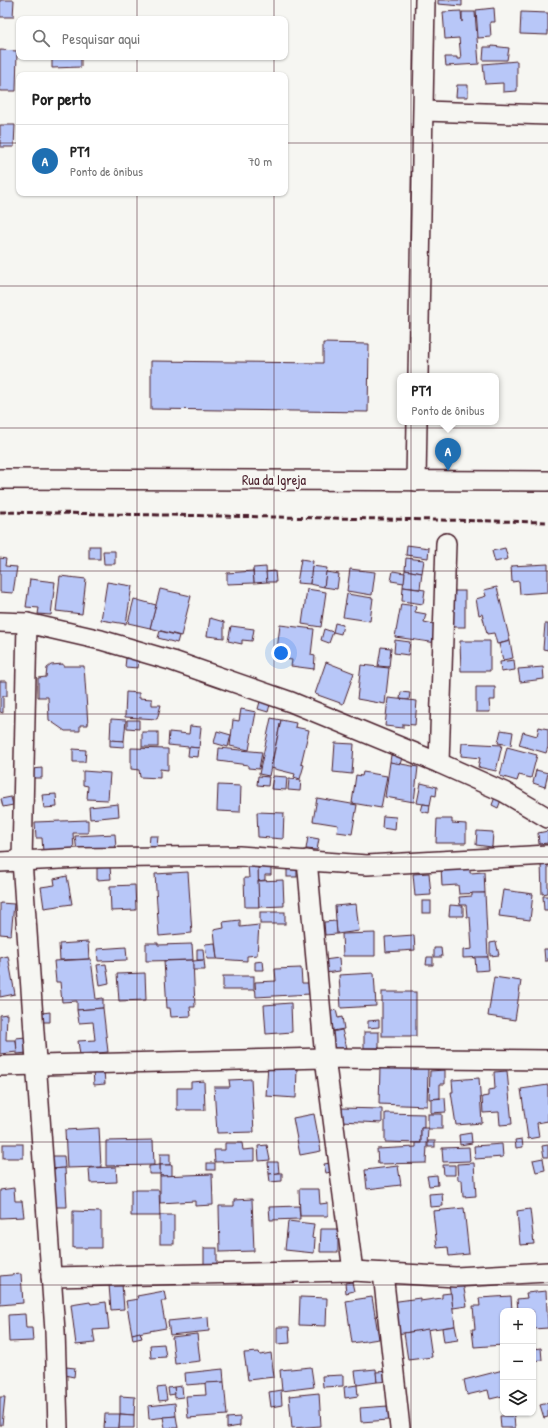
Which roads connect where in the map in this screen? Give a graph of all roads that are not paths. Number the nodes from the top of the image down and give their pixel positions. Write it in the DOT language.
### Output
graph roads {
  1 [pos="425,0"];
  2 [pos="424,111"];
  3 [pos="548,115"];
  4 [pos="418,373"];
  5 [pos="417,425"];
  6 [pos="0,478"];
  7 [pos="416,480"];
  8 [pos="548,481"];
  9 [pos="446,543"];
  10 [pos="0,622"];
  11 [pos="27,622"];
  12 [pos="439,763"];
  13 [pos="548,818"];
  14 [pos="548,855"];
  15 [pos="307,860"];
  16 [pos="22,861"];
  17 [pos="0,862"];
  18 [pos="325,1058"];
  19 [pos="548,1060"];
  20 [pos="37,1064"];
  21 [pos="0,1066"];
  22 [pos="353,1271"];
  23 [pos="548,1272"];
  24 [pos="383,1273"];
  25 [pos="51,1277"];
  26 [pos="58,1428"];
  27 [pos="400,1428"];
  1 -- 2 [label="street"];
  2 -- 3 [label="street"];
  2 -- 4 [label="street"];
  5 -- 7 [label="street"];
  6 -- 7 [label="street, Rua da Igreja"];
  7 -- 8 [label="street, Rua da Igreja"];
  9 -- 12 [label="street"];
  10 -- 11 [label="street"];
  11 -- 12 [label="street"];
  11 -- 16 [label="street"];
  12 -- 13 [label="street"];
  14 -- 15 [label="street"];
  15 -- 16 [label="street"];
  15 -- 18 [label="street"];
  16 -- 17 [label="street"];
  16 -- 20 [label="street"];
  18 -- 19 [label="street"];
  18 -- 20 [label="street"];
  18 -- 22 [label="street"];
  20 -- 21 [label="street"];
  20 -- 25 [label="street"];
  22 -- 24 [label="street"];
  22 -- 25 [label="street"];
  23 -- 24 [label="street"];
  24 -- 27 [label="street"];
  25 -- 26 [label="street"];
}
